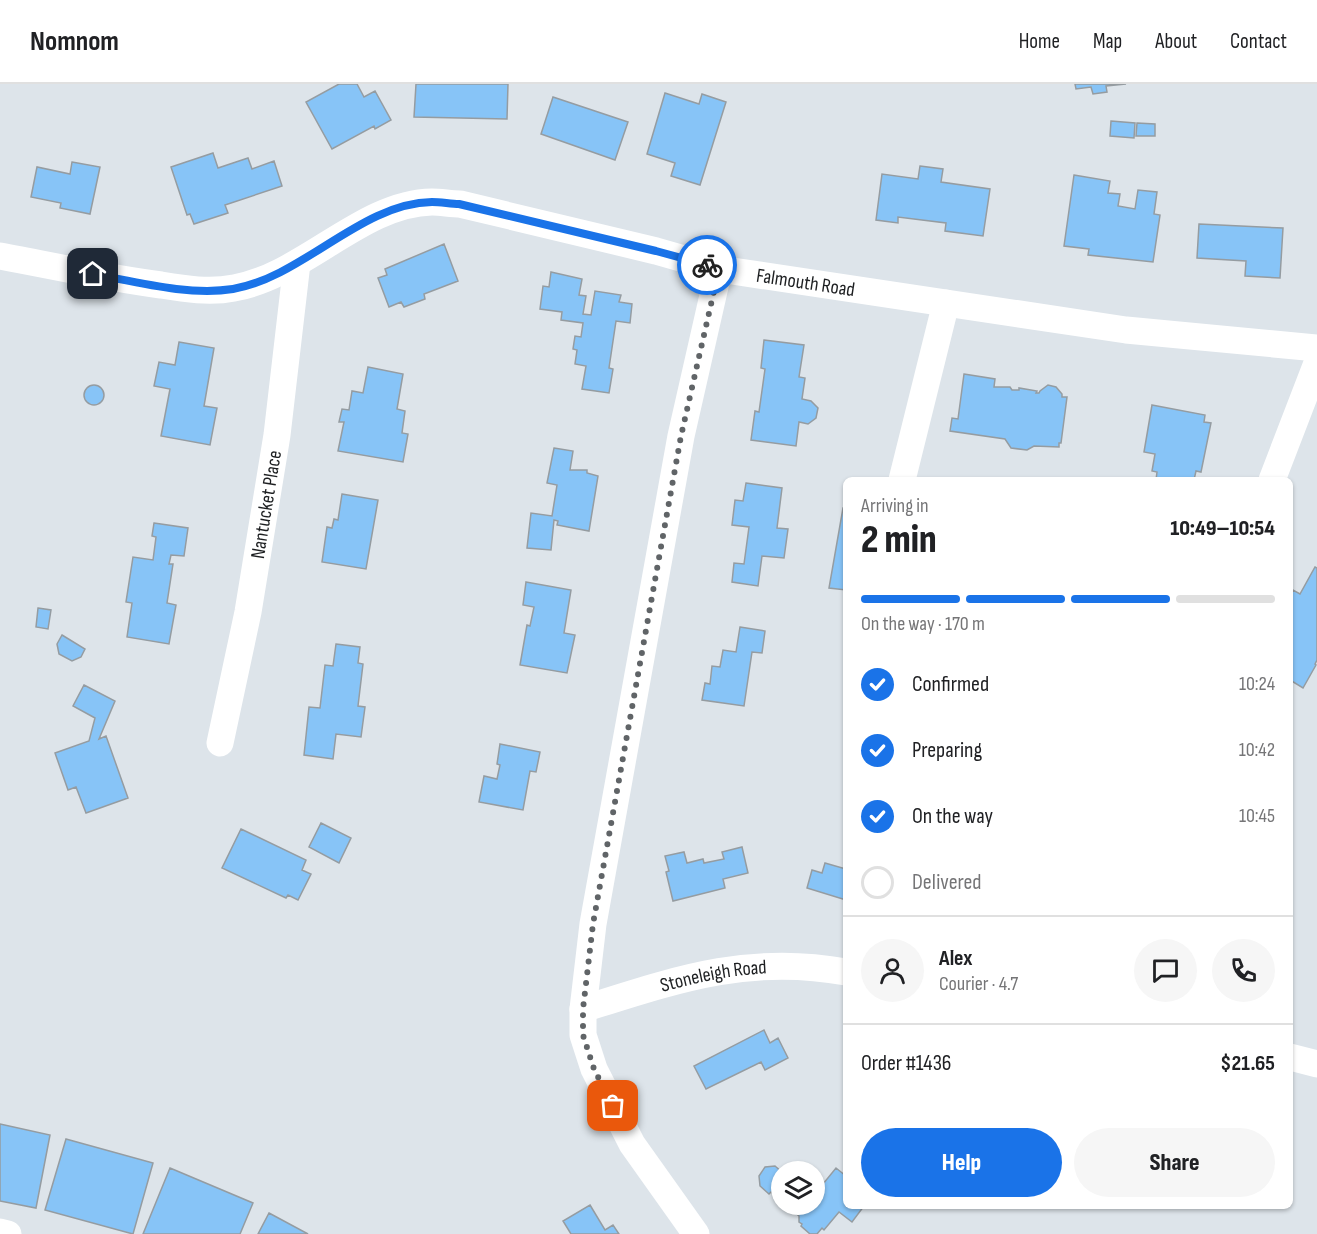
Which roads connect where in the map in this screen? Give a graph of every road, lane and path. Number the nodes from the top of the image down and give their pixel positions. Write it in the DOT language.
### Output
graph roads {
  1 [pos="0,256"];
  2 [pos="297,263"];
  3 [pos="719,269"];
  4 [pos="946,303"];
  5 [pos="1317,348"];
  6 [pos="1317,363"];
  7 [pos="903,477"];
  8 [pos="1273,477"];
  9 [pos="220,743"];
  10 [pos="843,972"];
  11 [pos="583,1009"];
  12 [pos="1293,1059"];
  13 [pos="1317,1064"];
  14 [pos="0,1232"];
  15 [pos="8,1234"];
  16 [pos="696,1234"];
  1 -- 2 [label="street, Falmouth Road"];
  2 -- 3 [label="street, Falmouth Road"];
  2 -- 9 [label="street, Nantucket Place"];
  3 -- 4 [label="street, Falmouth Road"];
  3 -- 11 [label="street"];
  4 -- 5 [label="street, Falmouth Road"];
  4 -- 7 [label="street"];
  6 -- 8 [label="street"];
  10 -- 11 [label="street, Stoneleigh Road"];
  11 -- 16 [label="street"];
  12 -- 13 [label="street"];
  14 -- 15 [label="street"];
}
